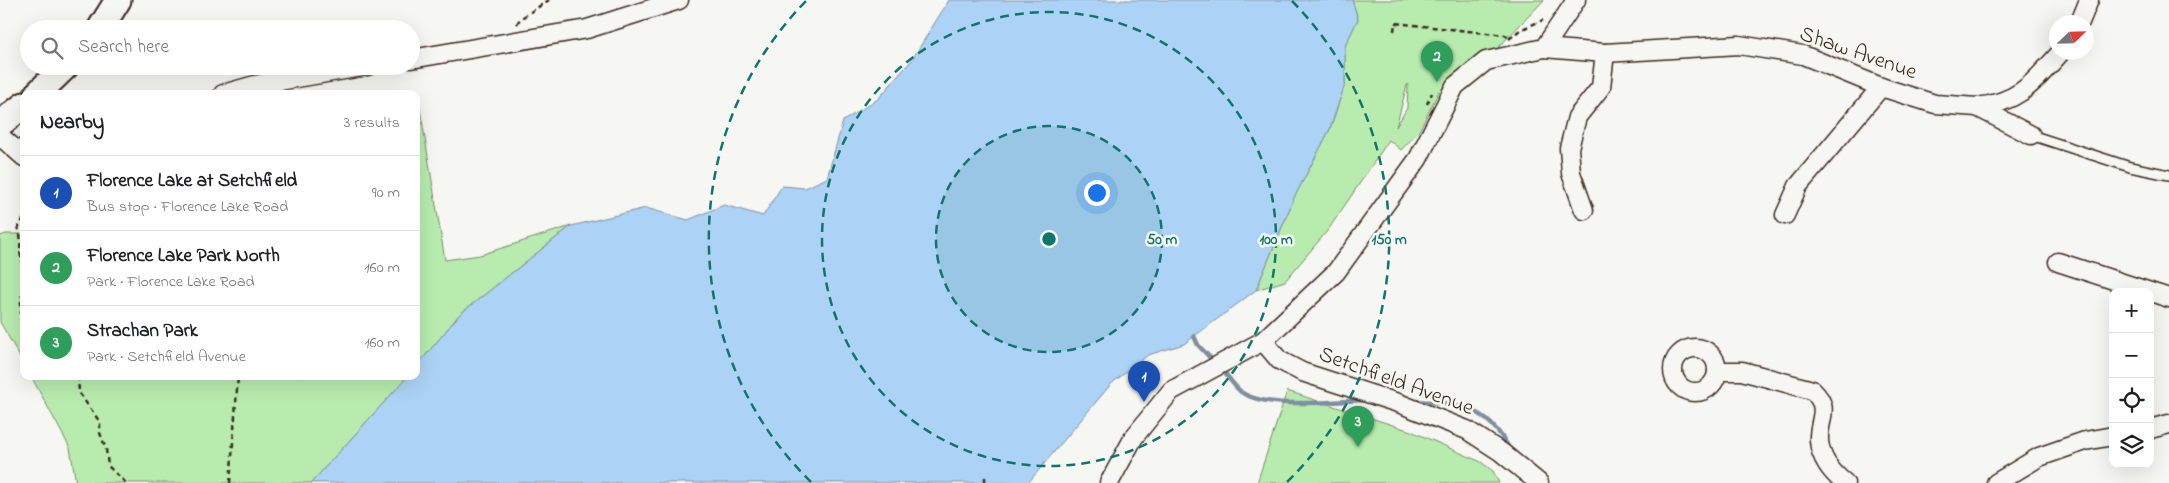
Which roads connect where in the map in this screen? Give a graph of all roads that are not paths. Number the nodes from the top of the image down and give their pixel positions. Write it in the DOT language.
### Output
graph roads {
  1 [pos="118,0"];
  2 [pos="680,0"];
  3 [pos="1576,0"];
  4 [pos="2089,0"];
  5 [pos="2083,15"];
  6 [pos="106,20"];
  7 [pos="1544,48"];
  8 [pos="1605,53"];
  9 [pos="420,57"];
  10 [pos="2054,60"];
  11 [pos="57,75"];
  12 [pos="314,75"];
  13 [pos="1881,87"];
  14 [pos="41,90"];
  15 [pos="237,90"];
  16 [pos="1978,107"];
  17 [pos="20,108"];
  18 [pos="0,124"];
  19 [pos="2031,135"];
  20 [pos="0,136"];
  21 [pos="20,154"];
  22 [pos="2169,175"];
  23 [pos="1584,210"];
  24 [pos="1785,215"];
  25 [pos="2058,262"];
  26 [pos="2169,298"];
  27 [pos="1264,341"];
  28 [pos="1717,371"];
  29 [pos="2169,424"];
  30 [pos="2154,428"];
  31 [pos="2109,437"];
  32 [pos="1536,482"];
  33 [pos="1109,483"];
  34 [pos="1845,483"];
  35 [pos="1996,483"];
  1 -- 6 [label="street"];
  2 -- 9 [label="street"];
  3 -- 7 [label="street"];
  4 -- 5 [label="street"];
  7 -- 8 [label="street, Shaw Avenue"];
  7 -- 27 [label="street, Shaw Avenue"];
  8 -- 13 [label="street, Shaw Avenue"];
  8 -- 23 [label="street"];
  10 -- 16 [label="street"];
  11 -- 14 [label="street"];
  12 -- 15 [label="street"];
  13 -- 16 [label="street, Shaw Avenue"];
  13 -- 24 [label="street"];
  16 -- 19 [label="street, Shaw Avenue"];
  17 -- 18 [label="street"];
  19 -- 22 [label="lane"];
  20 -- 21 [label="street"];
  25 -- 26 [label="street"];
  27 -- 32 [label="street, Setchfield Avenue"];
  27 -- 33 [label="street, Shaw Avenue"];
  28 -- 34 [label="street"];
  29 -- 30 [label="street"];
  31 -- 35 [label="street"];
}
